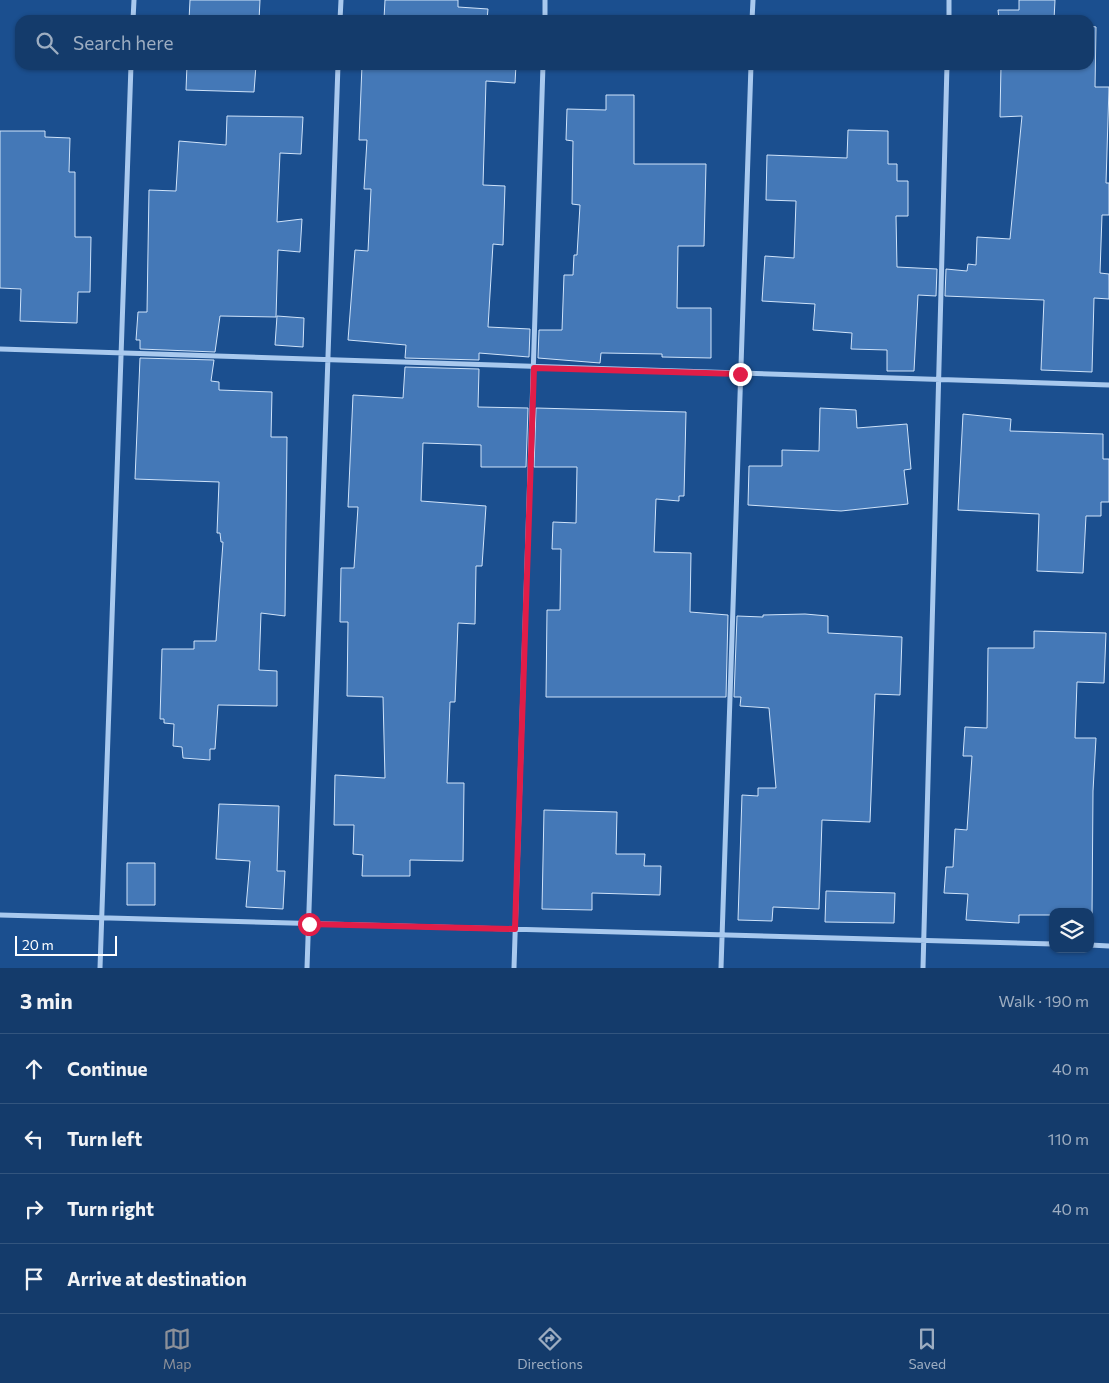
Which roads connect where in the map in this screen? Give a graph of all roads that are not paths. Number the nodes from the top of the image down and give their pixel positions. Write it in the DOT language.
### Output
graph roads {
  1 [pos="134,0"];
  2 [pos="340,0"];
  3 [pos="546,0"];
  4 [pos="753,0"];
  5 [pos="949,0"];
  6 [pos="133,15"];
  7 [pos="340,15"];
  8 [pos="545,15"];
  9 [pos="752,15"];
  10 [pos="949,15"];
  11 [pos="131,70"];
  12 [pos="338,70"];
  13 [pos="543,70"];
  14 [pos="751,70"];
  15 [pos="948,70"];
  16 [pos="0,349"];
  17 [pos="121,354"];
  18 [pos="328,361"];
  19 [pos="534,368"];
  20 [pos="740,374"];
  21 [pos="939,380"];
  22 [pos="1109,385"];
  23 [pos="0,915"];
  24 [pos="102,918"];
  25 [pos="309,924"];
  26 [pos="515,929"];
  27 [pos="722,935"];
  28 [pos="923,941"];
  29 [pos="1049,944"];
  30 [pos="1094,945"];
  31 [pos="1109,946"];
  32 [pos="100,968"];
  33 [pos="307,968"];
  34 [pos="514,968"];
  35 [pos="721,968"];
  36 [pos="922,968"];
  1 -- 6 [label="street"];
  2 -- 7 [label="street"];
  3 -- 8 [label="street"];
  4 -- 9 [label="street"];
  5 -- 10 [label="street"];
  11 -- 17 [label="street"];
  12 -- 18 [label="street"];
  13 -- 19 [label="street"];
  14 -- 20 [label="street"];
  15 -- 21 [label="street"];
  16 -- 17 [label="street"];
  17 -- 18 [label="street"];
  17 -- 24 [label="street"];
  18 -- 19 [label="street"];
  18 -- 25 [label="street"];
  19 -- 20 [label="street"];
  19 -- 26 [label="street"];
  20 -- 21 [label="street"];
  20 -- 27 [label="street"];
  21 -- 22 [label="street"];
  21 -- 28 [label="street"];
  23 -- 24 [label="street"];
  24 -- 25 [label="street"];
  24 -- 32 [label="street"];
  25 -- 26 [label="street"];
  25 -- 33 [label="street"];
  26 -- 27 [label="street"];
  26 -- 34 [label="street"];
  27 -- 28 [label="street"];
  27 -- 35 [label="street"];
  28 -- 29 [label="street"];
  28 -- 36 [label="street"];
  30 -- 31 [label="street"];
}
